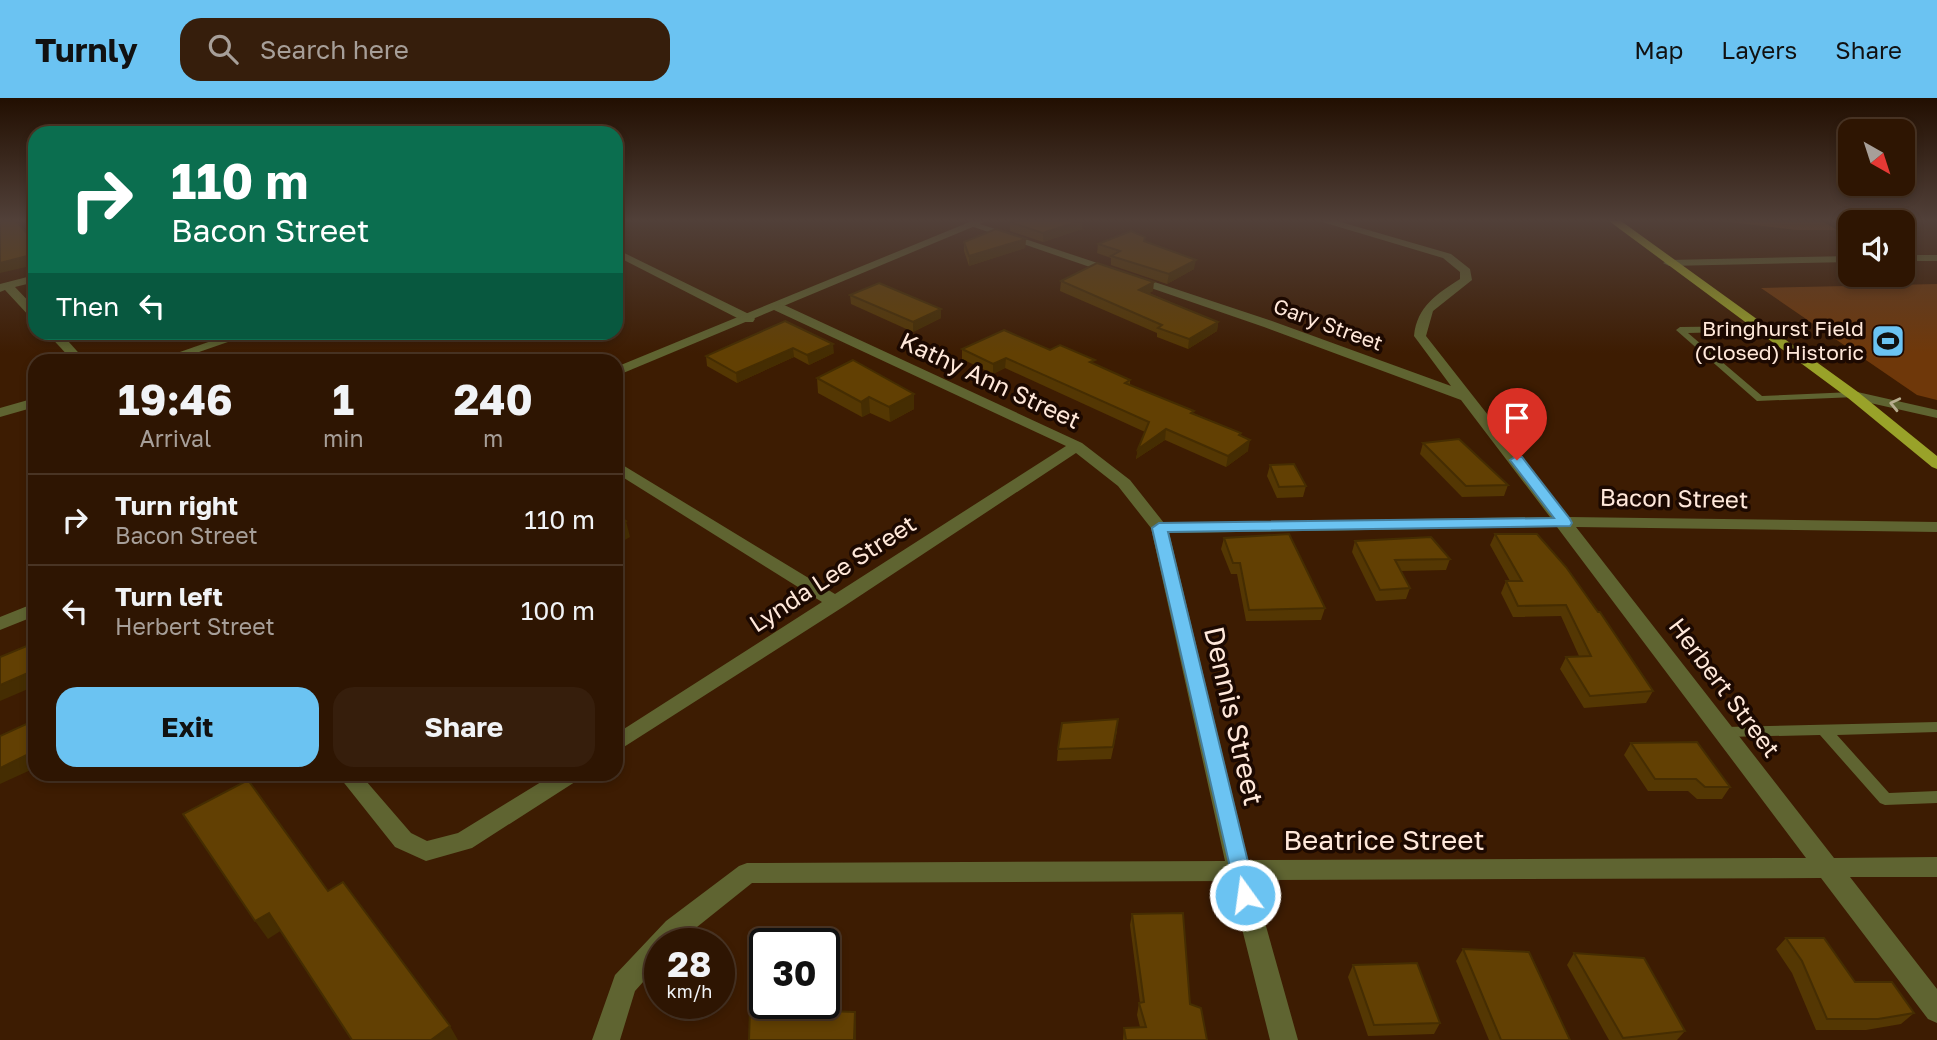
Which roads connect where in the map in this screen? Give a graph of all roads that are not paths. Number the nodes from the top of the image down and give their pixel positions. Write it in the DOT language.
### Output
graph roads {
  1 [pos="642,265"];
  2 [pos="878,265"];
  3 [pos="1098,265"];
  4 [pos="1461,265"];
  5 [pos="1672,265"];
  6 [pos="28,280"];
  7 [pos="4,287"];
  8 [pos="778,307"];
  9 [pos="28,309"];
  10 [pos="750,319"];
  11 [pos="1761,329"];
  12 [pos="60,340"];
  13 [pos="226,340"];
  14 [pos="73,354"];
  15 [pos="183,354"];
  16 [pos="623,369"];
  17 [pos="1853,395"];
  18 [pos="1469,398"];
  19 [pos="28,404"];
  20 [pos="0,413"];
  21 [pos="1937,414"];
  22 [pos="1077,446"];
  23 [pos="1937,464"];
  24 [pos="623,470"];
  25 [pos="1565,523"];
  26 [pos="1937,527"];
  27 [pos="1159,528"];
  28 [pos="837,603"];
  29 [pos="28,612"];
  30 [pos="0,624"];
  31 [pos="1937,727"];
  32 [pos="1824,730"];
  33 [pos="1725,732"];
  34 [pos="623,740"];
  35 [pos="354,781"];
  36 [pos="559,781"];
  37 [pos="1937,797"];
  38 [pos="1828,867"];
  39 [pos="1937,867"];
  40 [pos="1239,871"];
  41 [pos="676,928"];
  42 [pos="644,962"];
  43 [pos="1937,1010"];
  44 [pos="606,1040"];
  45 [pos="1284,1040"];
  1 -- 10 [label="street"];
  2 -- 8 [label="street"];
  3 -- 18 [label="street, Gary Street"];
  4 -- 18 [label="street, Herbert Street"];
  5 -- 11 [label="main road"];
  6 -- 7 [label="street"];
  7 -- 9 [label="street"];
  8 -- 10 [label="street"];
  8 -- 22 [label="street, Kathy Ann Street"];
  10 -- 16 [label="street"];
  11 -- 17 [label="main road"];
  11 -- 17 [label="lane"];
  12 -- 14 [label="street"];
  13 -- 15 [label="street"];
  21 -- 17 [label="street, one-way"];
  17 -- 23 [label="main road"];
  18 -- 25 [label="street, Herbert Street"];
  19 -- 20 [label="street"];
  22 -- 27 [label="street, Kathy Ann Street"];
  22 -- 28 [label="street, Lynda Lee Street"];
  24 -- 28 [label="street"];
  25 -- 26 [label="street, Bacon Street"];
  25 -- 27 [label="street, Bacon Street"];
  25 -- 33 [label="street, Herbert Street"];
  27 -- 40 [label="street, Dennis Street"];
  28 -- 34 [label="street, Lynda Lee Street"];
  29 -- 30 [label="street"];
  31 -- 32 [label="lane"];
  32 -- 33 [label="lane"];
  32 -- 37 [label="lane"];
  33 -- 38 [label="street, Herbert Street"];
  35 -- 36 [label="street"];
  38 -- 39 [label="street, Beatrice Street"];
  38 -- 40 [label="street, Beatrice Street"];
  38 -- 43 [label="street, Herbert Street"];
  40 -- 41 [label="street, Beatrice Street"];
  40 -- 45 [label="street, Dennis Street"];
  42 -- 44 [label="street"];
}
